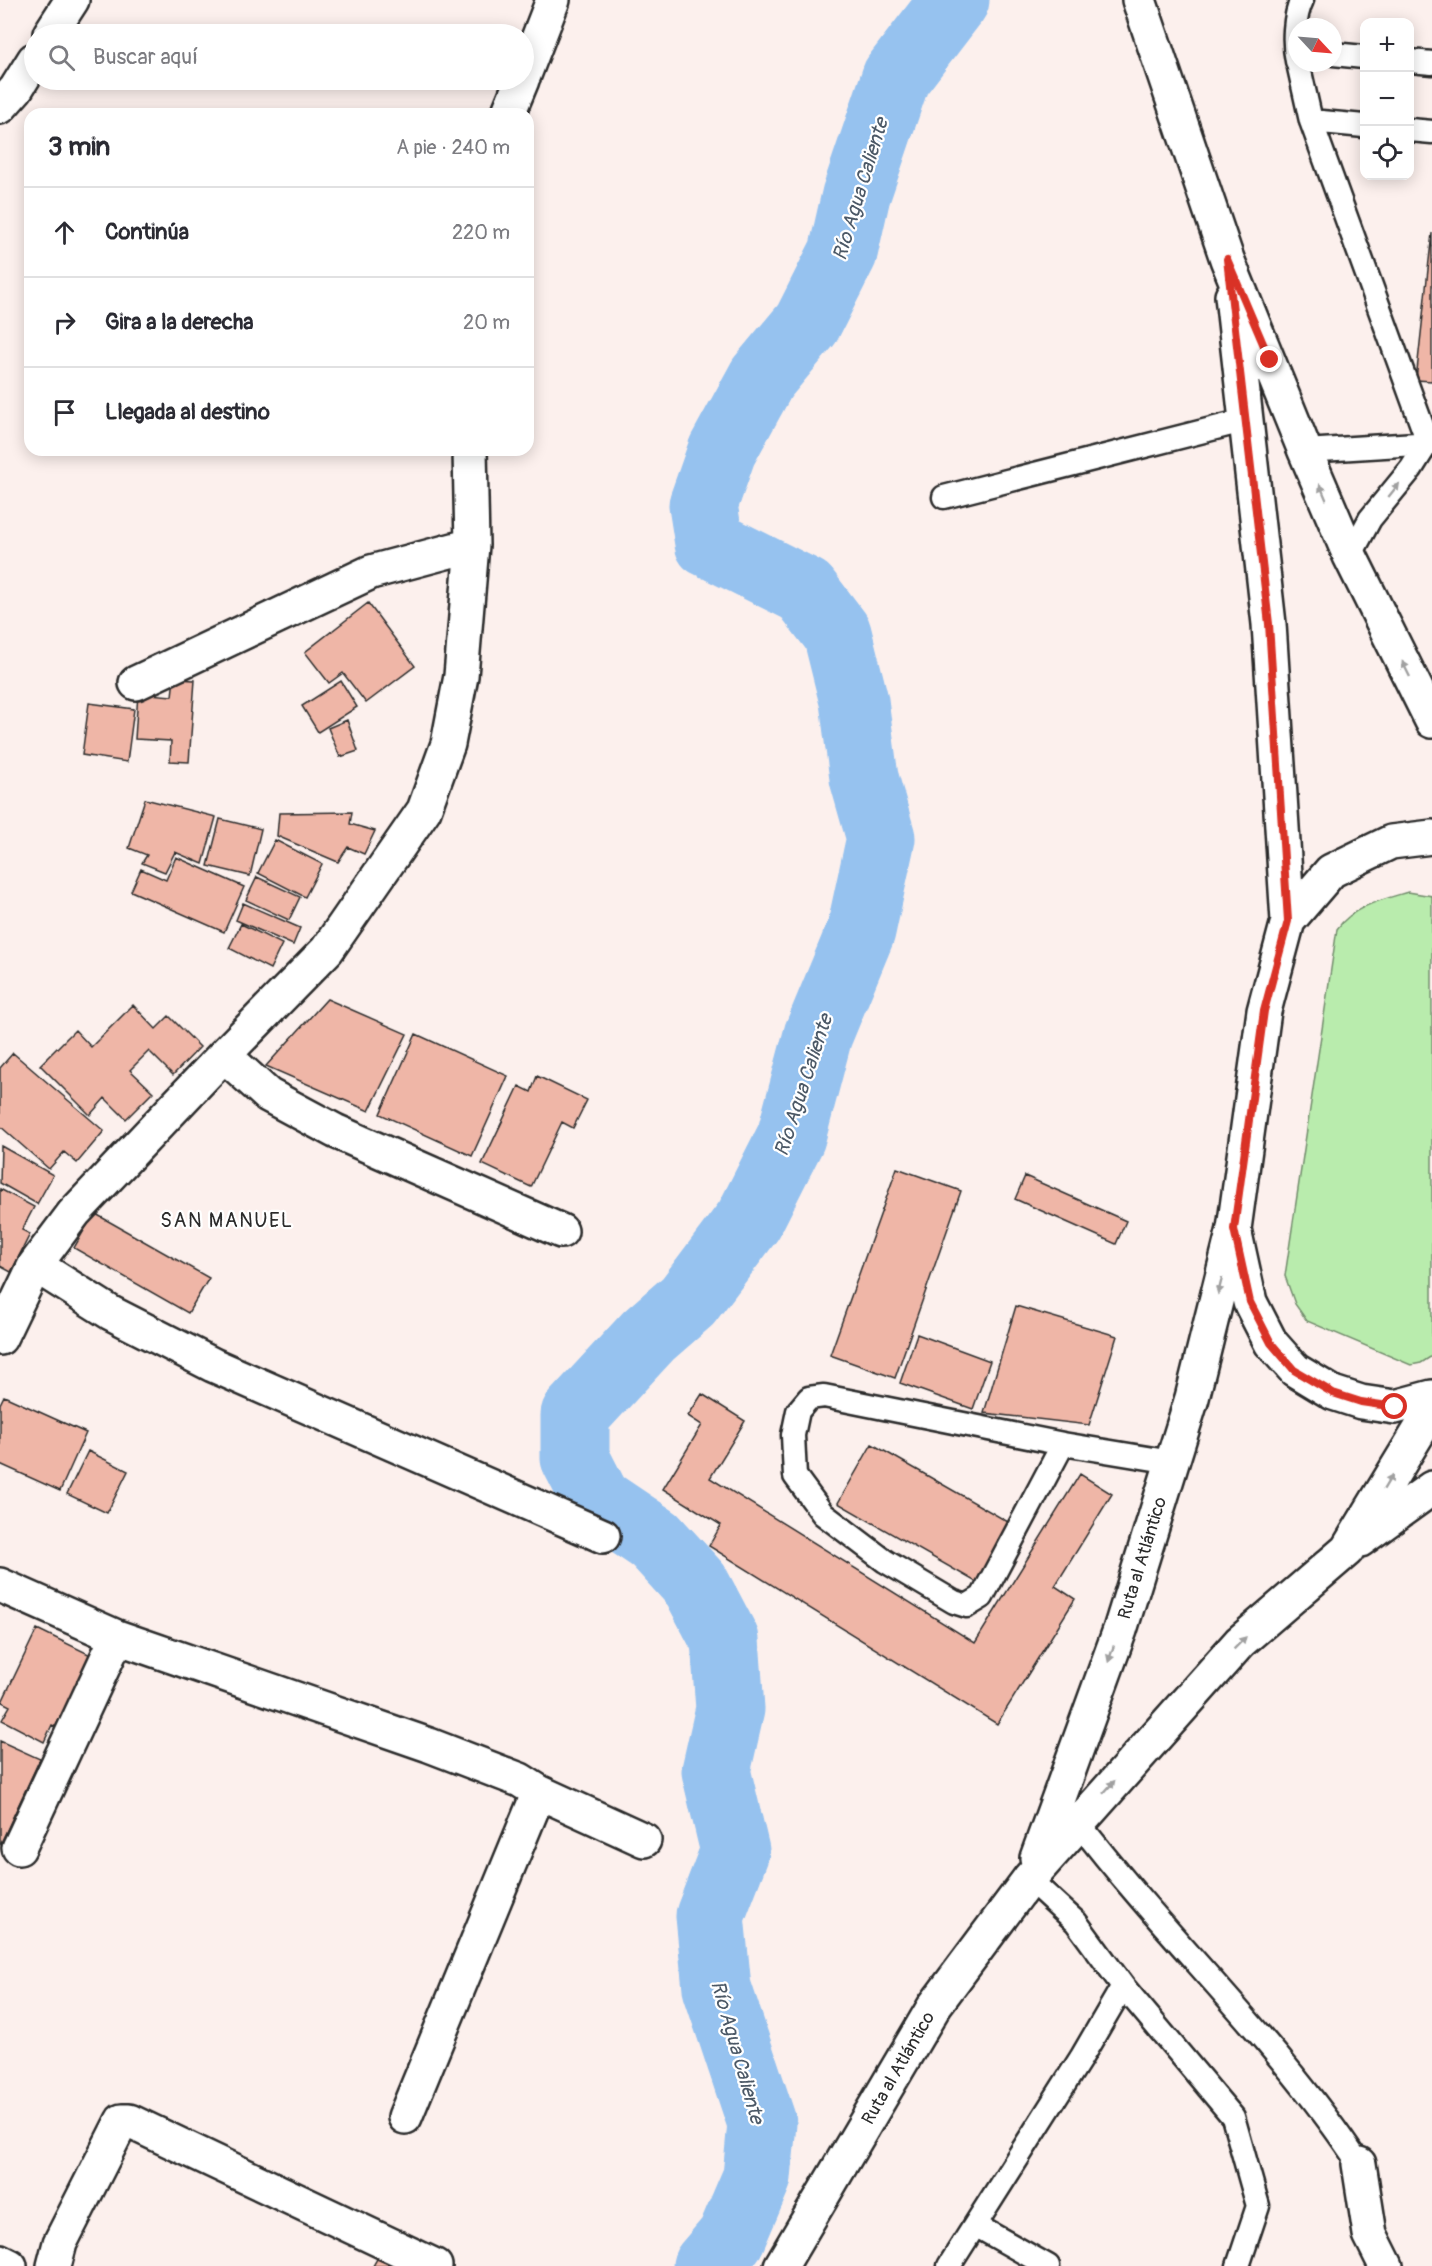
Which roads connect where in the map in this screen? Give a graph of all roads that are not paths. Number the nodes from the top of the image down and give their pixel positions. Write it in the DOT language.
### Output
graph roads {
  1 [pos="72,0"];
  2 [pos="553,0"];
  3 [pos="1139,0"];
  4 [pos="1302,0"];
  5 [pos="1298,18"];
  6 [pos="56,24"];
  7 [pos="534,49"];
  8 [pos="1342,55"];
  9 [pos="1360,57"];
  10 [pos="1414,61"];
  11 [pos="1432,63"];
  12 [pos="1300,72"];
  13 [pos="24,76"];
  14 [pos="518,90"];
  15 [pos="0,106"];
  16 [pos="510,108"];
  17 [pos="1311,121"];
  18 [pos="1360,126"];
  19 [pos="1414,130"];
  20 [pos="1432,132"];
  21 [pos="1227,259"];
  22 [pos="1246,420"];
  23 [pos="1430,442"];
  24 [pos="1305,451"];
  25 [pos="470,456"];
  26 [pos="944,497"];
  27 [pos="472,545"];
  28 [pos="1350,556"];
  29 [pos="136,683"];
  30 [pos="1432,721"];
  31 [pos="1432,837"];
  32 [pos="1288,921"];
  33 [pos="224,1055"];
  34 [pos="1234,1229"];
  35 [pos="561,1231"];
  36 [pos="35,1265"];
  37 [pos="0,1338"];
  38 [pos="1432,1397"];
  39 [pos="1432,1410"];
  40 [pos="1063,1444"];
  41 [pos="1172,1462"];
  42 [pos="1432,1488"];
  43 [pos="603,1536"];
  44 [pos="1347,1550"];
  45 [pos="0,1585"];
  46 [pos="117,1637"];
  47 [pos="539,1792"];
  48 [pos="1078,1822"];
  49 [pos="644,1840"];
  50 [pos="19,1848"];
  51 [pos="1029,1879"];
  52 [pos="1123,1986"];
  53 [pos="405,2117"];
  54 [pos="1359,2164"];
  55 [pos="975,2225"];
  56 [pos="0,2261"];
  57 [pos="10,2266"];
  58 [pos="54,2266"];
  59 [pos="435,2266"];
  60 [pos="781,2266"];
  61 [pos="949,2266"];
  62 [pos="1048,2266"];
  63 [pos="1238,2266"];
  64 [pos="1386,2266"];
  1 -- 6 [label="main road"];
  2 -- 7 [label="main road"];
  3 -- 21 [label="main road"];
  4 -- 5 [label="lane"];
  8 -- 9 [label="lane"];
  10 -- 11 [label="lane"];
  12 -- 17 [label="lane"];
  13 -- 15 [label="main road"];
  14 -- 16 [label="main road"];
  17 -- 18 [label="lane"];
  17 -- 23 [label="lane"];
  19 -- 20 [label="lane"];
  21 -- 22 [label="main road"];
  21 -- 24 [label="main road"];
  22 -- 26 [label="lane"];
  22 -- 32 [label="main road"];
  23 -- 24 [label="lane"];
  28 -- 23 [label="lane, one-way"];
  28 -- 24 [label="main road, one-way"];
  25 -- 27 [label="main road"];
  27 -- 29 [label="main road"];
  27 -- 33 [label="main road"];
  30 -- 28 [label="main road, one-way"];
  31 -- 32 [label="main road"];
  32 -- 34 [label="main road"];
  33 -- 35 [label="main road"];
  33 -- 36 [label="main road"];
  34 -- 38 [label="main road"];
  34 -- 41 [label="main road, Ruta al Atlántico, one-way"];
  36 -- 37 [label="main road"];
  36 -- 43 [label="main road"];
  44 -- 39 [label="main road, Ruta al Atlántico, one-way"];
  40 -- 40 [label="lane"];
  40 -- 41 [label="lane"];
  41 -- 51 [label="main road, Ruta al Atlántico, one-way"];
  42 -- 44 [label="main road"];
  48 -- 44 [label="main road, Ruta al Atlántico, one-way"];
  45 -- 46 [label="main road"];
  46 -- 47 [label="main road"];
  46 -- 50 [label="main road"];
  47 -- 49 [label="main road"];
  47 -- 53 [label="main road"];
  48 -- 51 [label="main road, Ruta al Atlántico"];
  48 -- 54 [label="lane"];
  51 -- 52 [label="lane"];
  51 -- 60 [label="main road, Ruta al Atlántico"];
  52 -- 55 [label="lane"];
  52 -- 63 [label="lane"];
  54 -- 64 [label="main road"];
  55 -- 61 [label="lane"];
  55 -- 62 [label="lane"];
  56 -- 57 [label="main road"];
  58 -- 59 [label="main road"];
}
